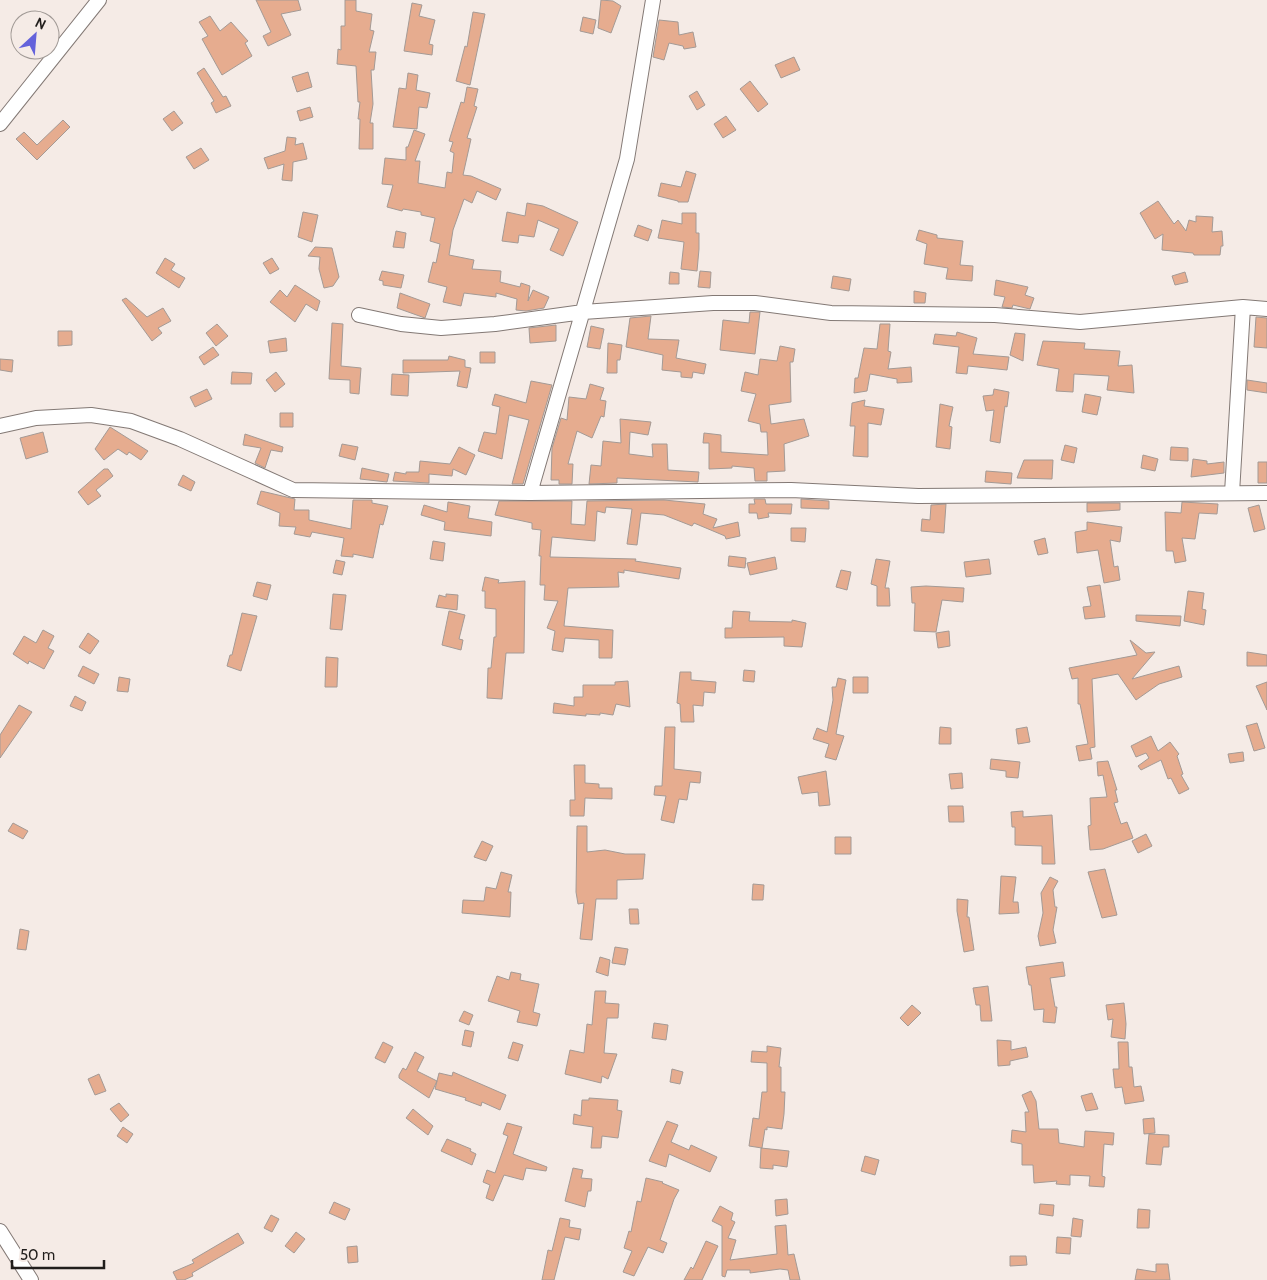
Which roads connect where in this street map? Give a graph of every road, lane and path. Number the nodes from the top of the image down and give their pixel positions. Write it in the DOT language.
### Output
graph roads {
  1 [pos="100,0"];
  2 [pos="653,0"];
  3 [pos="0,124"];
  4 [pos="1243,307"];
  5 [pos="1267,309"];
  6 [pos="583,312"];
  7 [pos="359,315"];
  8 [pos="0,426"];
  9 [pos="1232,492"];
  10 [pos="530,493"];
  11 [pos="1267,493"];
  12 [pos="0,1231"];
  13 [pos="31,1280"];
  1 -- 3 [label="street"];
  2 -- 6 [label="street"];
  4 -- 5 [label="street"];
  4 -- 6 [label="street"];
  4 -- 9 [label="street"];
  6 -- 7 [label="street"];
  6 -- 10 [label="street"];
  8 -- 10 [label="street"];
  9 -- 10 [label="street"];
  9 -- 11 [label="street"];
  12 -- 13 [label="street"];
}
